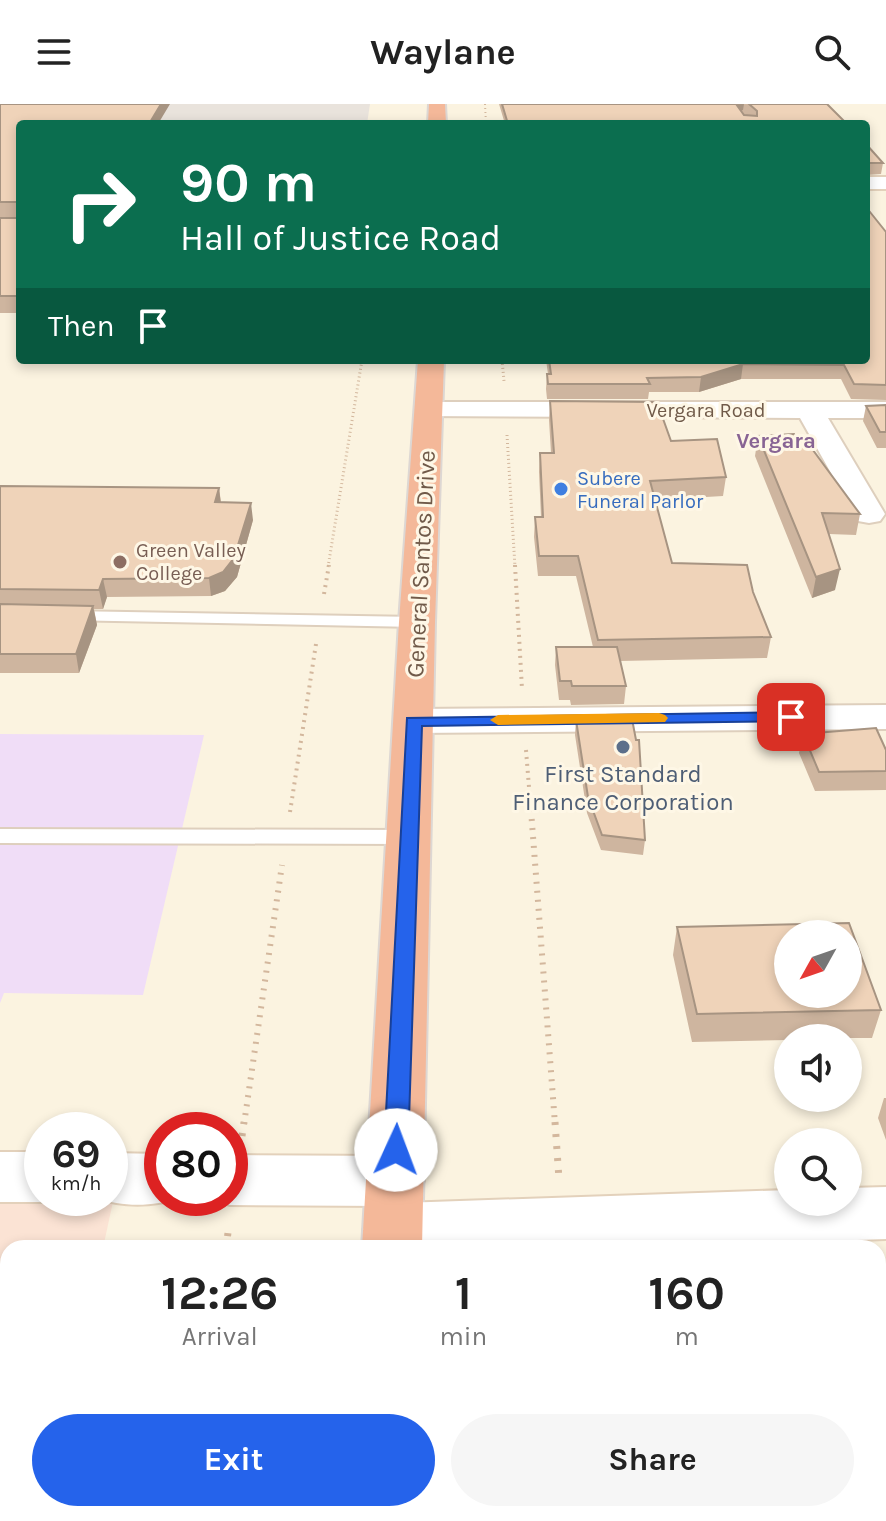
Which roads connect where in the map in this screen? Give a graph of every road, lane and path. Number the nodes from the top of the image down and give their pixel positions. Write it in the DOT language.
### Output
graph roads {
  1 [pos="361,364"];
  2 [pos="431,364"];
  3 [pos="502,364"];
  4 [pos="430,410"];
  5 [pos="506,410"];
  6 [pos="886,410"];
  7 [pos="810,411"];
  8 [pos="869,514"];
  9 [pos="46,616"];
  10 [pos="320,620"];
  11 [pos="417,622"];
  12 [pos="886,717"];
  13 [pos="524,719"];
  14 [pos="413,721"];
  15 [pos="0,836"];
  16 [pos="408,837"];
  17 [pos="286,838"];
  18 [pos="244,1112"];
  19 [pos="0,1177"];
  20 [pos="24,1177"];
  21 [pos="248,1184"];
  22 [pos="886,1213"];
  23 [pos="229,1216"];
  24 [pos="393,1220"];
  25 [pos="563,1224"];
  26 [pos="227,1240"];
  1 -- 10 [label="path"];
  2 -- 4 [label="highway, General Santos Drive"];
  3 -- 5 [label="path"];
  4 -- 5 [label="street, Vergara Road"];
  4 -- 11 [label="highway, General Santos Drive"];
  5 -- 7 [label="street, Vergara Road"];
  5 -- 13 [label="path"];
  6 -- 7 [label="street, Vergara Road"];
  7 -- 8 [label="street"];
  9 -- 10 [label="lane"];
  10 -- 11 [label="lane"];
  10 -- 17 [label="path"];
  11 -- 14 [label="highway, General Santos Drive"];
  12 -- 13 [label="street"];
  13 -- 14 [label="street"];
  13 -- 25 [label="path"];
  14 -- 16 [label="highway, General Santos Drive"];
  15 -- 17 [label="lane"];
  16 -- 17 [label="lane"];
  16 -- 24 [label="highway, General Santos Drive"];
  17 -- 18 [label="path"];
  19 -- 20 [label="street"];
  21 -- 24 [label="street"];
  22 -- 25 [label="street"];
  23 -- 26 [label="path"];
  24 -- 25 [label="street"];
}
